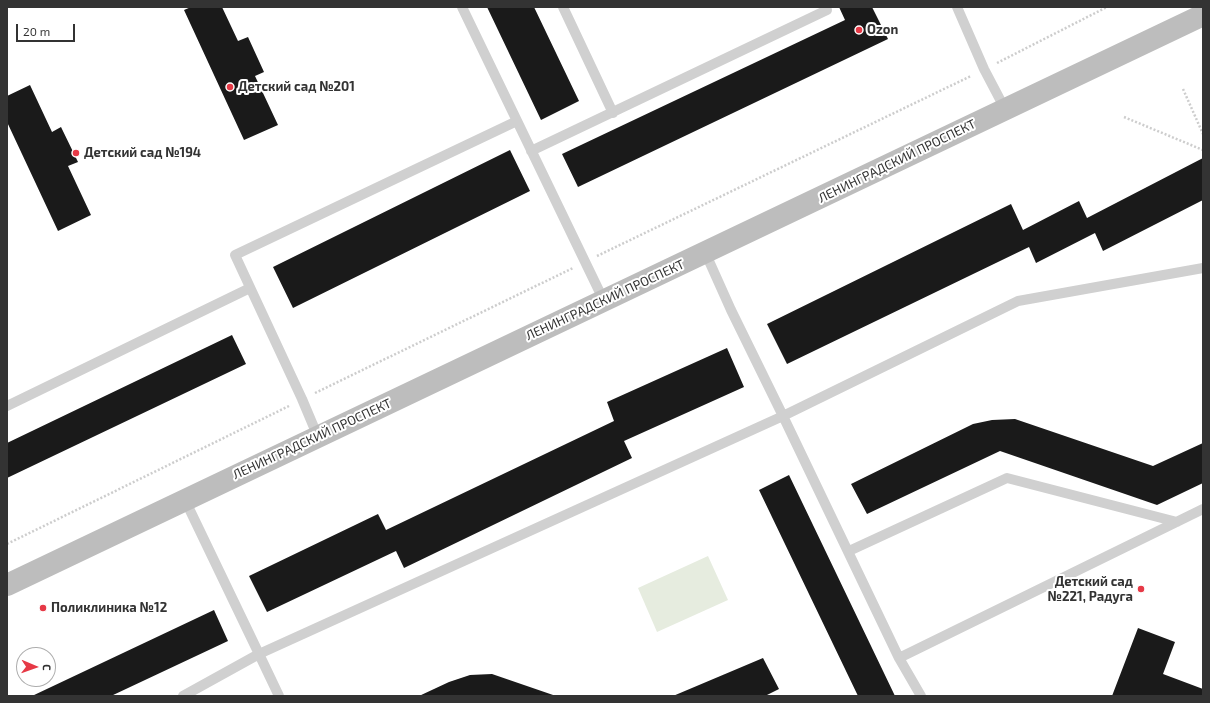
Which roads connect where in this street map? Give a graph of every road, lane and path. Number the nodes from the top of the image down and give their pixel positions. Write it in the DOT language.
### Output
graph roads {
  1 [pos="462,7"];
  2 [pos="563,7"];
  3 [pos="825,7"];
  4 [pos="957,7"];
  5 [pos="1107,7"];
  6 [pos="1203,15"];
  7 [pos="984,69"];
  8 [pos="1183,90"];
  9 [pos="1005,109"];
  10 [pos="613,113"];
  11 [pos="1124,117"];
  12 [pos="517,121"];
  13 [pos="1203,134"];
  14 [pos="1203,150"];
  15 [pos="531,151"];
  16 [pos="705,252"];
  17 [pos="586,262"];
  18 [pos="1203,268"];
  19 [pos="250,288"];
  20 [pos="604,300"];
  21 [pos="302,399"];
  22 [pos="7,406"];
  23 [pos="784,416"];
  24 [pos="318,437"];
  25 [pos="185,500"];
  26 [pos="1203,509"];
  27 [pos="1177,522"];
  28 [pos="7,544"];
  29 [pos="849,552"];
  30 [pos="7,585"];
  31 [pos="259,654"];
  32 [pos="900,658"];
  33 [pos="183,696"];
  34 [pos="279,696"];
  35 [pos="921,696"];
  1 -- 12 [label="lane"];
  2 -- 10 [label="lane"];
  3 -- 10 [label="lane"];
  4 -- 7 [label="lane"];
  5 -- 7 [label="path"];
  6 -- 9 [label="main road, ЛЕНИНГРАДСКИЙ ПРОСПЕКТ"];
  7 -- 9 [label="lane"];
  7 -- 17 [label="path"];
  8 -- 13 [label="path"];
  9 -- 16 [label="main road, ЛЕНИНГРАДСКИЙ ПРОСПЕКТ"];
  10 -- 15 [label="lane"];
  11 -- 14 [label="path"];
  12 -- 15 [label="lane"];
  12 -- 19 [label="lane"];
  15 -- 17 [label="lane"];
  16 -- 20 [label="main road, ЛЕНИНГРАДСКИЙ ПРОСПЕКТ"];
  16 -- 23 [label="lane"];
  17 -- 20 [label="lane"];
  17 -- 21 [label="path"];
  18 -- 23 [label="lane"];
  19 -- 21 [label="lane"];
  19 -- 22 [label="lane"];
  20 -- 24 [label="main road, ЛЕНИНГРАДСКИЙ ПРОСПЕКТ"];
  21 -- 24 [label="lane"];
  21 -- 28 [label="path"];
  23 -- 29 [label="lane"];
  23 -- 31 [label="lane"];
  24 -- 25 [label="main road, ЛЕНИНГРАДСКИЙ ПРОСПЕКТ"];
  25 -- 30 [label="main road, ЛЕНИНГРАДСКИЙ ПРОСПЕКТ"];
  25 -- 31 [label="lane"];
  26 -- 27 [label="lane"];
  27 -- 29 [label="lane"];
  27 -- 32 [label="lane"];
  29 -- 32 [label="lane"];
  31 -- 33 [label="lane"];
  31 -- 34 [label="lane"];
  32 -- 35 [label="lane"];
}
